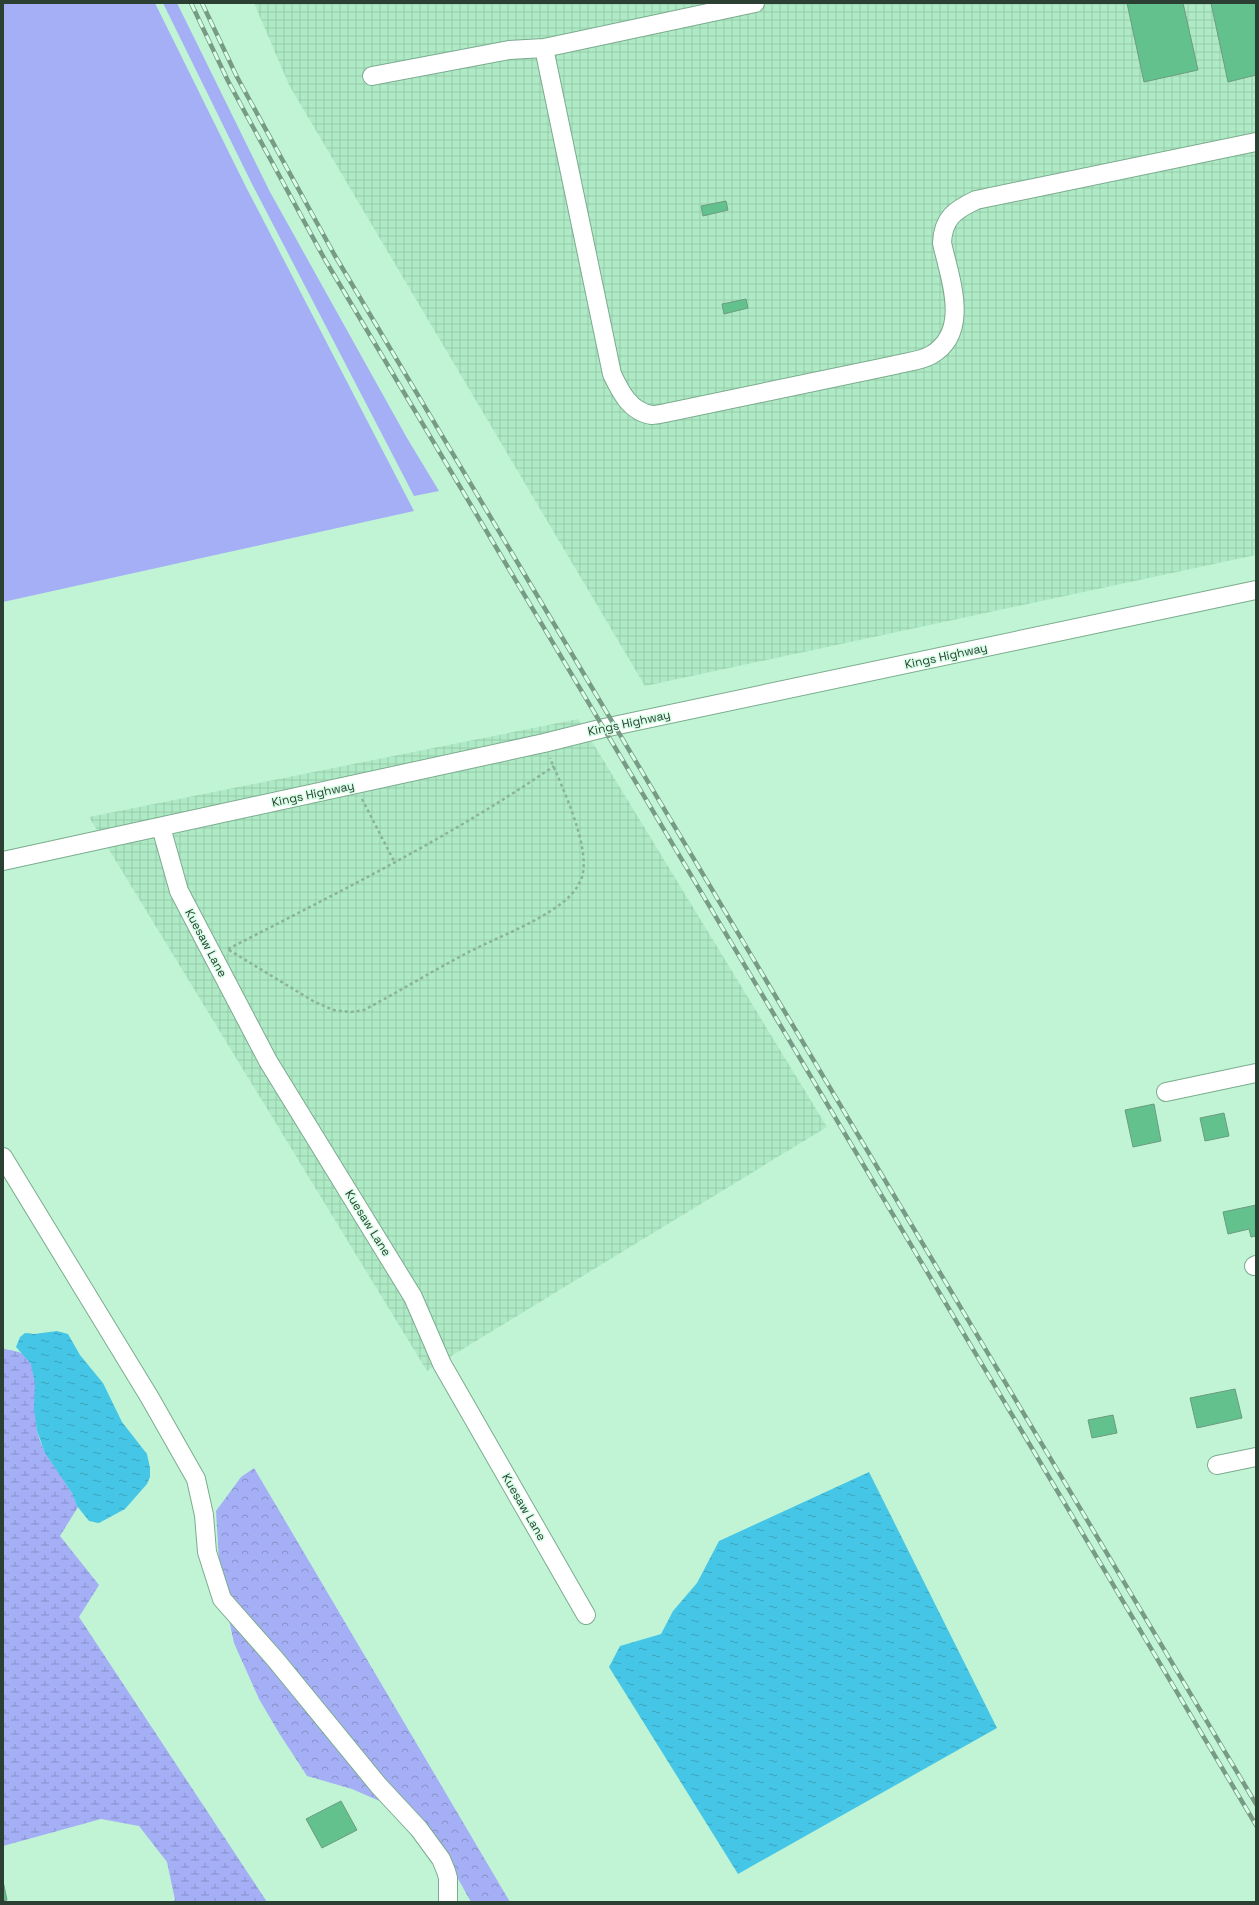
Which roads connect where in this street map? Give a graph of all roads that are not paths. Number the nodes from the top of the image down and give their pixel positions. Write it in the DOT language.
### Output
graph roads {
  1 [pos="755,3"];
  2 [pos="544,48"];
  3 [pos="372,76"];
  4 [pos="1256,142"];
  5 [pos="1256,590"];
  6 [pos="162,827"];
  7 [pos="3,861"];
  8 [pos="1256,1073"];
  9 [pos="1166,1092"];
  10 [pos="3,1156"];
  11 [pos="1256,1457"];
  12 [pos="1218,1465"];
  13 [pos="586,1615"];
  14 [pos="448,1902"];
  1 -- 2 [label="street"];
  2 -- 3 [label="street"];
  2 -- 4 [label="street"];
  5 -- 6 [label="street, Kings Highway"];
  6 -- 7 [label="street, Kings Highway"];
  6 -- 13 [label="street, Kuesaw Lane"];
  8 -- 9 [label="street"];
  10 -- 14 [label="street"];
  11 -- 12 [label="street"];
}
